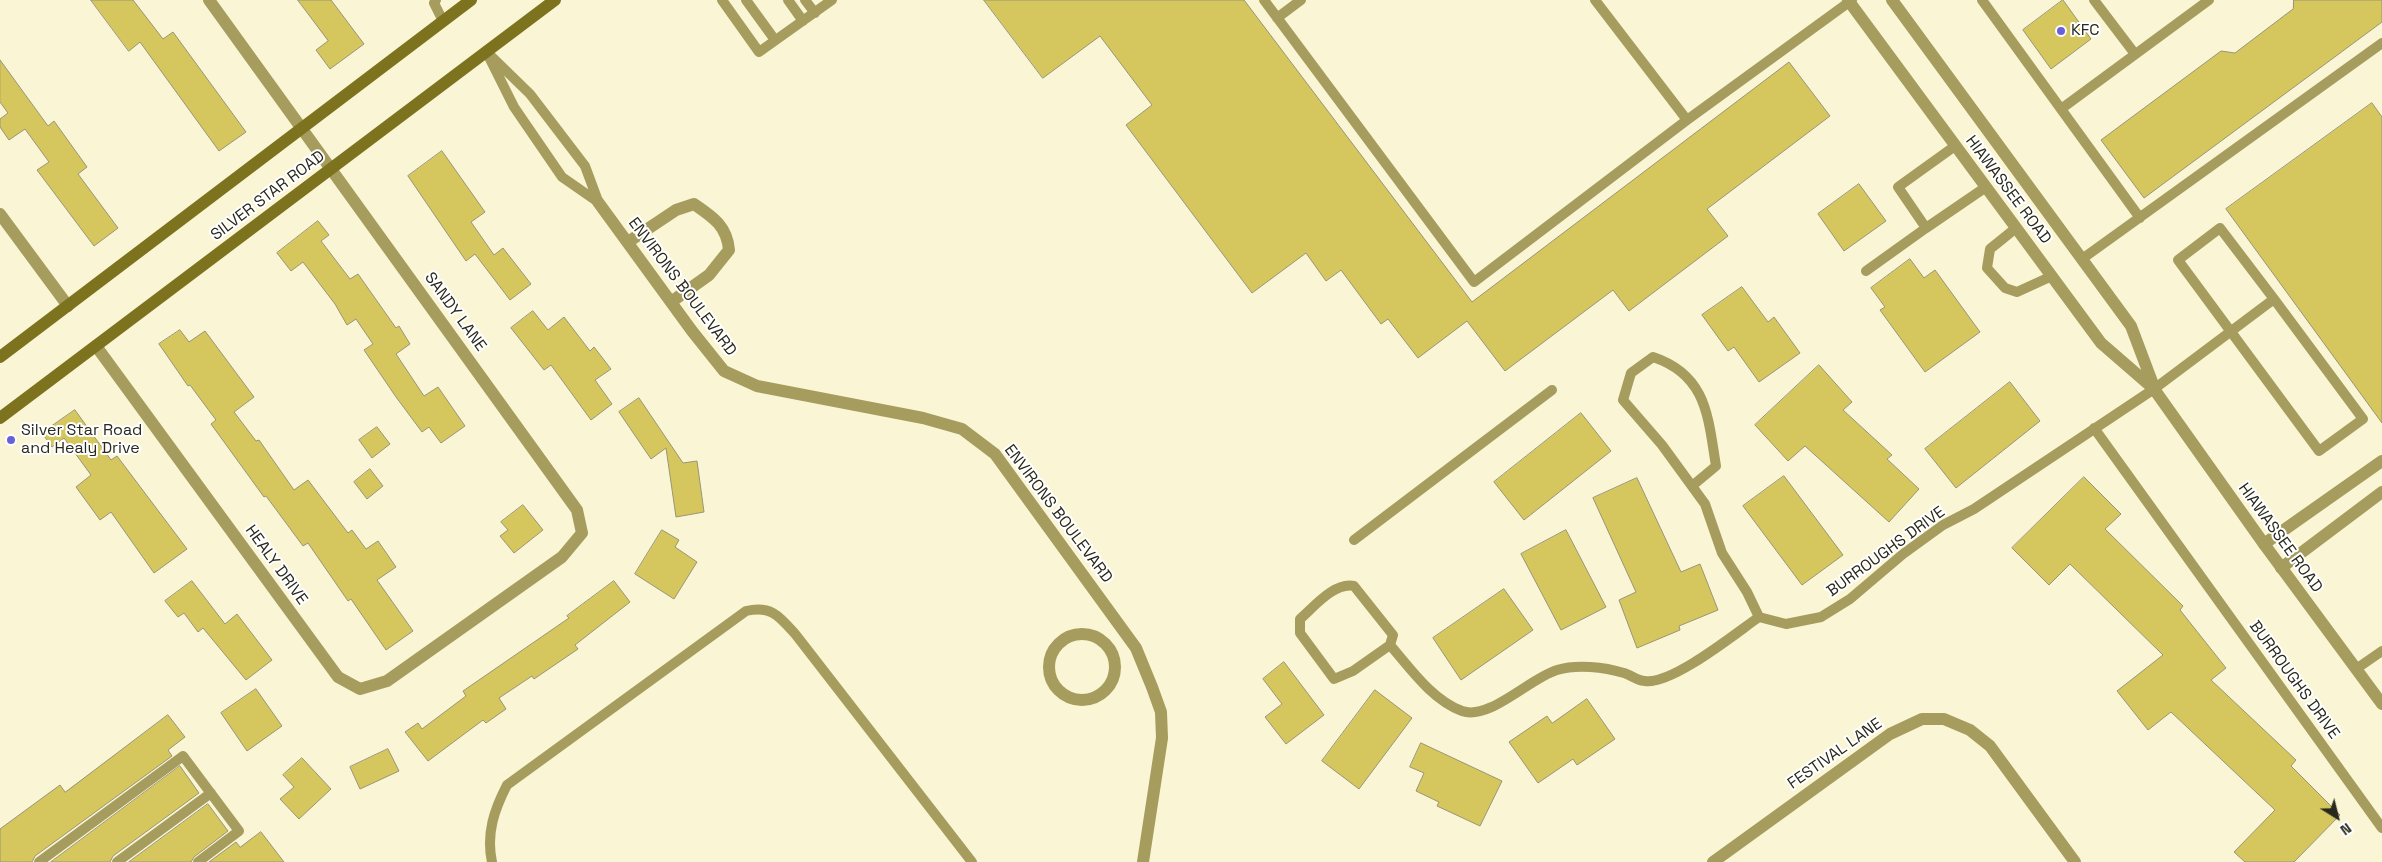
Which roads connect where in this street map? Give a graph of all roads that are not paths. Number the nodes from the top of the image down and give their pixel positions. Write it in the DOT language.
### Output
graph roads {
  1 [pos="209,0"];
  2 [pos="436,0"];
  3 [pos="471,0"];
  4 [pos="555,0"];
  5 [pos="722,0"];
  6 [pos="746,0"];
  7 [pos="788,0"];
  8 [pos="805,0"];
  9 [pos="832,0"];
  10 [pos="1264,0"];
  11 [pos="1302,0"];
  12 [pos="1595,0"];
  13 [pos="1892,0"];
  14 [pos="1982,0"];
  15 [pos="2094,0"];
  16 [pos="2209,0"];
  17 [pos="1850,1"];
  18 [pos="818,6"];
  19 [pos="1277,18"];
  20 [pos="442,21"];
  21 [pos="802,21"];
  22 [pos="775,40"];
  23 [pos="2382,43"];
  24 [pos="486,52"];
  25 [pos="2135,54"];
  26 [pos="2061,109"];
  27 [pos="1687,120"];
  28 [pos="302,127"];
  29 [pos="1955,146"];
  30 [pos="332,168"];
  31 [pos="1986,187"];
  32 [pos="598,202"];
  33 [pos="0,214"];
  34 [pos="2140,218"];
  35 [pos="1926,228"];
  36 [pos="2016,228"];
  37 [pos="628,242"];
  38 [pos="2082,259"];
  39 [pos="1866,271"];
  40 [pos="2052,276"];
  41 [pos="2274,299"];
  42 [pos="672,302"];
  43 [pos="68,306"];
  44 [pos="2230,332"];
  45 [pos="96,346"];
  46 [pos="0,357"];
  47 [pos="2154,389"];
  48 [pos="1552,390"];
  49 [pos="0,418"];
  50 [pos="2094,428"];
  51 [pos="2382,461"];
  52 [pos="1692,486"];
  53 [pos="2382,492"];
  54 [pos="1354,540"];
  55 [pos="2264,544"];
  56 [pos="2281,568"];
  57 [pos="1759,617"];
  58 [pos="471,620"];
  59 [pos="1124,632"];
  60 [pos="1107,645"];
  61 [pos="1390,645"];
  62 [pos="2382,651"];
  63 [pos="2356,669"];
  64 [pos="2382,704"];
  65 [pos="211,793"];
  66 [pos="2382,828"];
  67 [pos="38,862"];
  68 [pos="117,862"];
  69 [pos="198,862"];
  70 [pos="492,862"];
  71 [pos="972,862"];
  72 [pos="1143,862"];
  73 [pos="1713,862"];
  74 [pos="2075,862"];
  1 -- 28 [label="street, SANDY LANE"];
  2 -- 20 [label="lane"];
  3 -- 20 [label="main road, SILVER STAR ROAD"];
  4 -- 24 [label="main road, SILVER STAR ROAD"];
  5 -- 22 [label="lane"];
  6 -- 22 [label="lane"];
  7 -- 21 [label="lane"];
  8 -- 18 [label="lane"];
  9 -- 18 [label="lane"];
  10 -- 19 [label="lane"];
  11 -- 19 [label="lane"];
  12 -- 27 [label="lane"];
  13 -- 38 [label="street, HIAWASSEE ROAD"];
  14 -- 26 [label="lane"];
  15 -- 25 [label="lane"];
  16 -- 25 [label="lane"];
  17 -- 27 [label="lane"];
  17 -- 29 [label="street, HIAWASSEE ROAD"];
  18 -- 21 [label="lane"];
  19 -- 27 [label="lane"];
  20 -- 28 [label="main road, SILVER STAR ROAD"];
  21 -- 22 [label="lane"];
  23 -- 34 [label="lane"];
  24 -- 30 [label="main road, SILVER STAR ROAD"];
  24 -- 32 [label="lane, ENVIRONS BOULEVARD"];
  24 -- 32 [label="lane, ENVIRONS BOULEVARD"];
  25 -- 26 [label="lane"];
  26 -- 34 [label="lane"];
  28 -- 30 [label="street, SANDY LANE"];
  28 -- 43 [label="main road, SILVER STAR ROAD"];
  29 -- 31 [label="street, HIAWASSEE ROAD"];
  29 -- 35 [label="lane"];
  30 -- 45 [label="main road, SILVER STAR ROAD"];
  30 -- 58 [label="street, SANDY LANE"];
  31 -- 35 [label="lane"];
  31 -- 36 [label="street, HIAWASSEE ROAD"];
  32 -- 37 [label="street, ENVIRONS BOULEVARD"];
  33 -- 43 [label="street"];
  34 -- 38 [label="lane"];
  35 -- 39 [label="lane"];
  36 -- 40 [label="street, HIAWASSEE ROAD"];
  36 -- 40 [label="lane"];
  37 -- 42 [label="street, ENVIRONS BOULEVARD"];
  37 -- 42 [label="street"];
  38 -- 47 [label="street, HIAWASSEE ROAD"];
  40 -- 47 [label="street, HIAWASSEE ROAD"];
  41 -- 44 [label="lane, BURROUGHS DRIVE"];
  41 -- 44 [label="lane"];
  41 -- 44 [label="lane"];
  42 -- 59 [label="street, ENVIRONS BOULEVARD"];
  43 -- 46 [label="main road, SILVER STAR ROAD"];
  44 -- 47 [label="lane, BURROUGHS DRIVE"];
  45 -- 49 [label="main road, SILVER STAR ROAD"];
  45 -- 58 [label="street, HEALY DRIVE"];
  47 -- 50 [label="lane, BURROUGHS DRIVE"];
  47 -- 55 [label="street, HIAWASSEE ROAD"];
  48 -- 54 [label="lane"];
  50 -- 57 [label="lane, BURROUGHS DRIVE"];
  50 -- 66 [label="lane, BURROUGHS DRIVE"];
  51 -- 55 [label="street"];
  52 -- 52 [label="lane"];
  52 -- 57 [label="lane"];
  53 -- 56 [label="street"];
  55 -- 56 [label="street, HIAWASSEE ROAD"];
  56 -- 63 [label="street, HIAWASSEE ROAD"];
  57 -- 61 [label="lane"];
  59 -- 60 [label="street"];
  59 -- 72 [label="street, ENVIRONS BOULEVARD"];
  60 -- 60 [label="street"];
  61 -- 61 [label="lane"];
  62 -- 63 [label="lane"];
  63 -- 64 [label="street, HIAWASSEE ROAD"];
  65 -- 67 [label="lane"];
  65 -- 68 [label="lane"];
  65 -- 69 [label="lane"];
  70 -- 71 [label="lane"];
  73 -- 74 [label="street, FESTIVAL LANE"];
}
